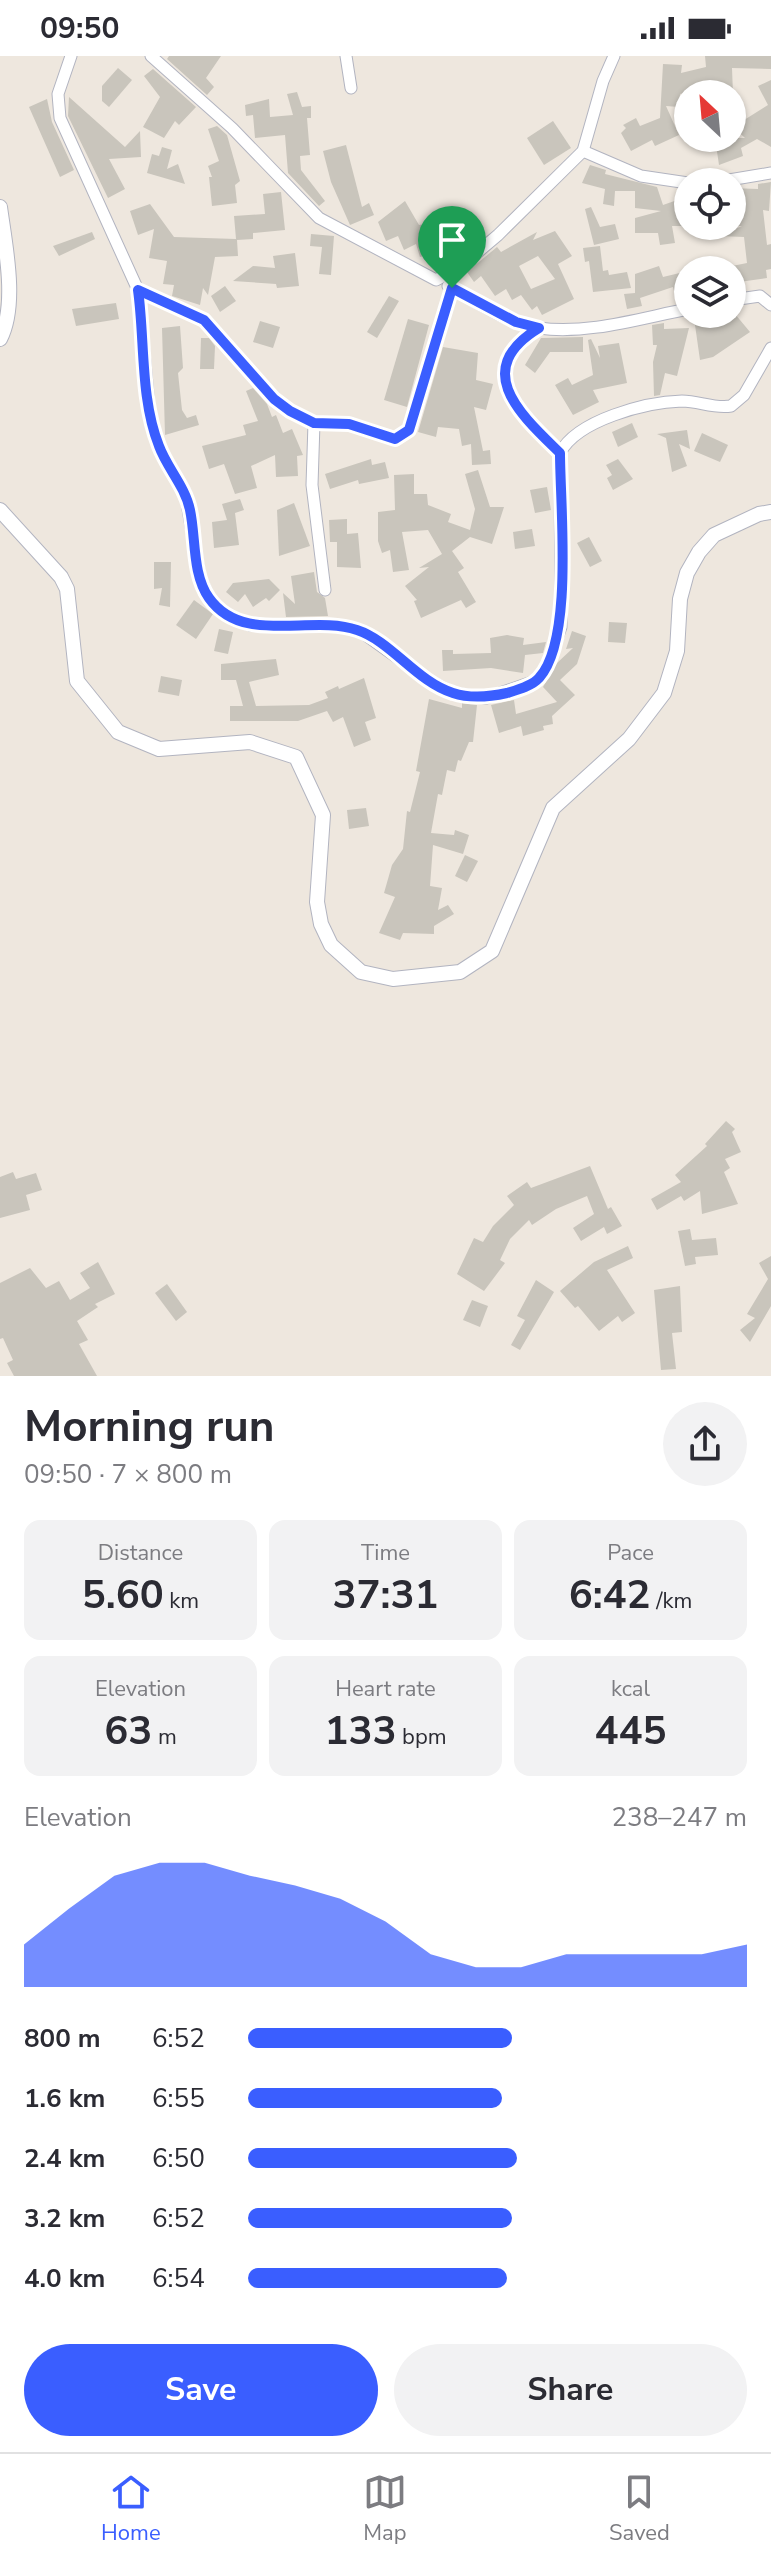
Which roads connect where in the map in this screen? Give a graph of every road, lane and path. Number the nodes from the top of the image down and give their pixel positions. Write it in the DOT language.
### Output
graph roads {
  1 [pos="71,56"];
  2 [pos="151,56"];
  3 [pos="346,56"];
  4 [pos="614,56"];
  5 [pos="351,88"];
  6 [pos="583,151"];
  7 [pos="771,173"];
  8 [pos="746,177"];
  9 [pos="674,181"];
  10 [pos="0,207"];
  11 [pos="436,280"];
  12 [pos="452,288"];
  13 [pos="138,290"];
  14 [pos="746,298"];
  15 [pos="771,305"];
  16 [pos="674,312"];
  17 [pos="539,328"];
  18 [pos="0,339"];
  19 [pos="771,348"];
  20 [pos="314,423"];
  21 [pos="560,453"];
  22 [pos="0,510"];
  23 [pos="771,512"];
  24 [pos="325,590"];
  1 -- 13 [label="street"];
  2 -- 11 [label="street"];
  3 -- 5 [label="street"];
  4 -- 6 [label="street"];
  6 -- 9 [label="street"];
  6 -- 11 [label="street"];
  7 -- 8 [label="street"];
  10 -- 18 [label="street"];
  11 -- 12 [label="street"];
  12 -- 17 [label="street"];
  12 -- 20 [label="street"];
  13 -- 20 [label="street"];
  13 -- 21 [label="street"];
  14 -- 15 [label="street"];
  16 -- 17 [label="street"];
  17 -- 21 [label="street"];
  19 -- 21 [label="street"];
  20 -- 24 [label="street"];
  22 -- 23 [label="street"];
}
